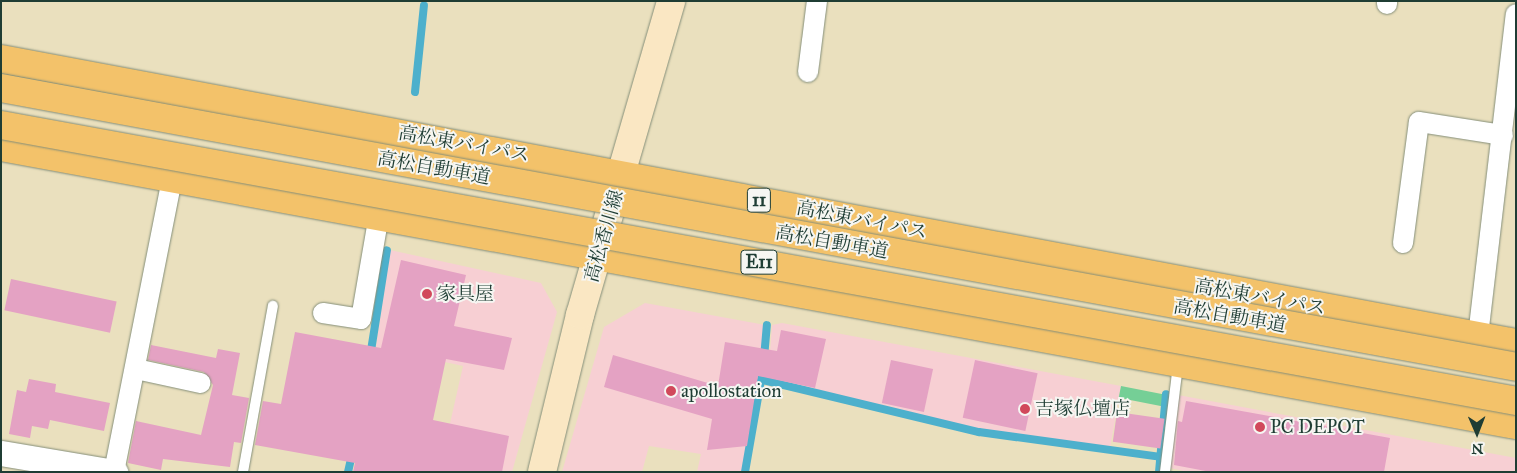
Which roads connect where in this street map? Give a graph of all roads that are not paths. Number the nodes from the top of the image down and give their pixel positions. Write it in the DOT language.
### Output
graph roads {
  1 [pos="671,1"];
  2 [pos="817,1"];
  3 [pos="1516,14"];
  4 [pos="1,59"];
  5 [pos="808,72"];
  6 [pos="1,88"];
  7 [pos="1,125"];
  8 [pos="1503,135"];
  9 [pos="1,147"];
  10 [pos="622,173"];
  11 [pos="172,178"];
  12 [pos="379,215"];
  13 [pos="1403,243"];
  14 [pos="597,257"];
  15 [pos="273,306"];
  16 [pos="323,313"];
  17 [pos="1478,336"];
  18 [pos="1516,343"];
  19 [pos="1178,364"];
  20 [pos="1516,367"];
  21 [pos="136,369"];
  22 [pos="201,383"];
  23 [pos="1516,401"];
  24 [pos="1516,425"];
  25 [pos="1,453"];
  26 [pos="115,472"];
  27 [pos="243,472"];
  28 [pos="542,472"];
  29 [pos="1165,472"];
  1 -- 10 [label="main road, 高松香川線"];
  2 -- 5 [label="street"];
  3 -- 8 [label="street"];
  4 -- 10 [label="highway, 高松東バイパス / 11"];
  6 -- 20 [label="highway, 高松自動車道 / E11, bridge"];
  7 -- 23 [label="highway, 高松自動車道 / E11, bridge"];
  8 -- 13 [label="street"];
  8 -- 17 [label="street"];
  9 -- 11 [label="highway"];
  10 -- 14 [label="main road, 高松香川線"];
  10 -- 17 [label="highway, 高松東バイパス / 11"];
  11 -- 12 [label="highway"];
  11 -- 21 [label="street"];
  12 -- 14 [label="highway"];
  12 -- 16 [label="street"];
  14 -- 19 [label="highway"];
  14 -- 28 [label="main road, 高松香川線"];
  15 -- 27 [label="lane"];
  17 -- 18 [label="highway, 高松東バイパス / 11"];
  19 -- 24 [label="highway"];
  19 -- 29 [label="lane"];
  21 -- 22 [label="street"];
  21 -- 26 [label="street"];
  25 -- 26 [label="street"];
}
